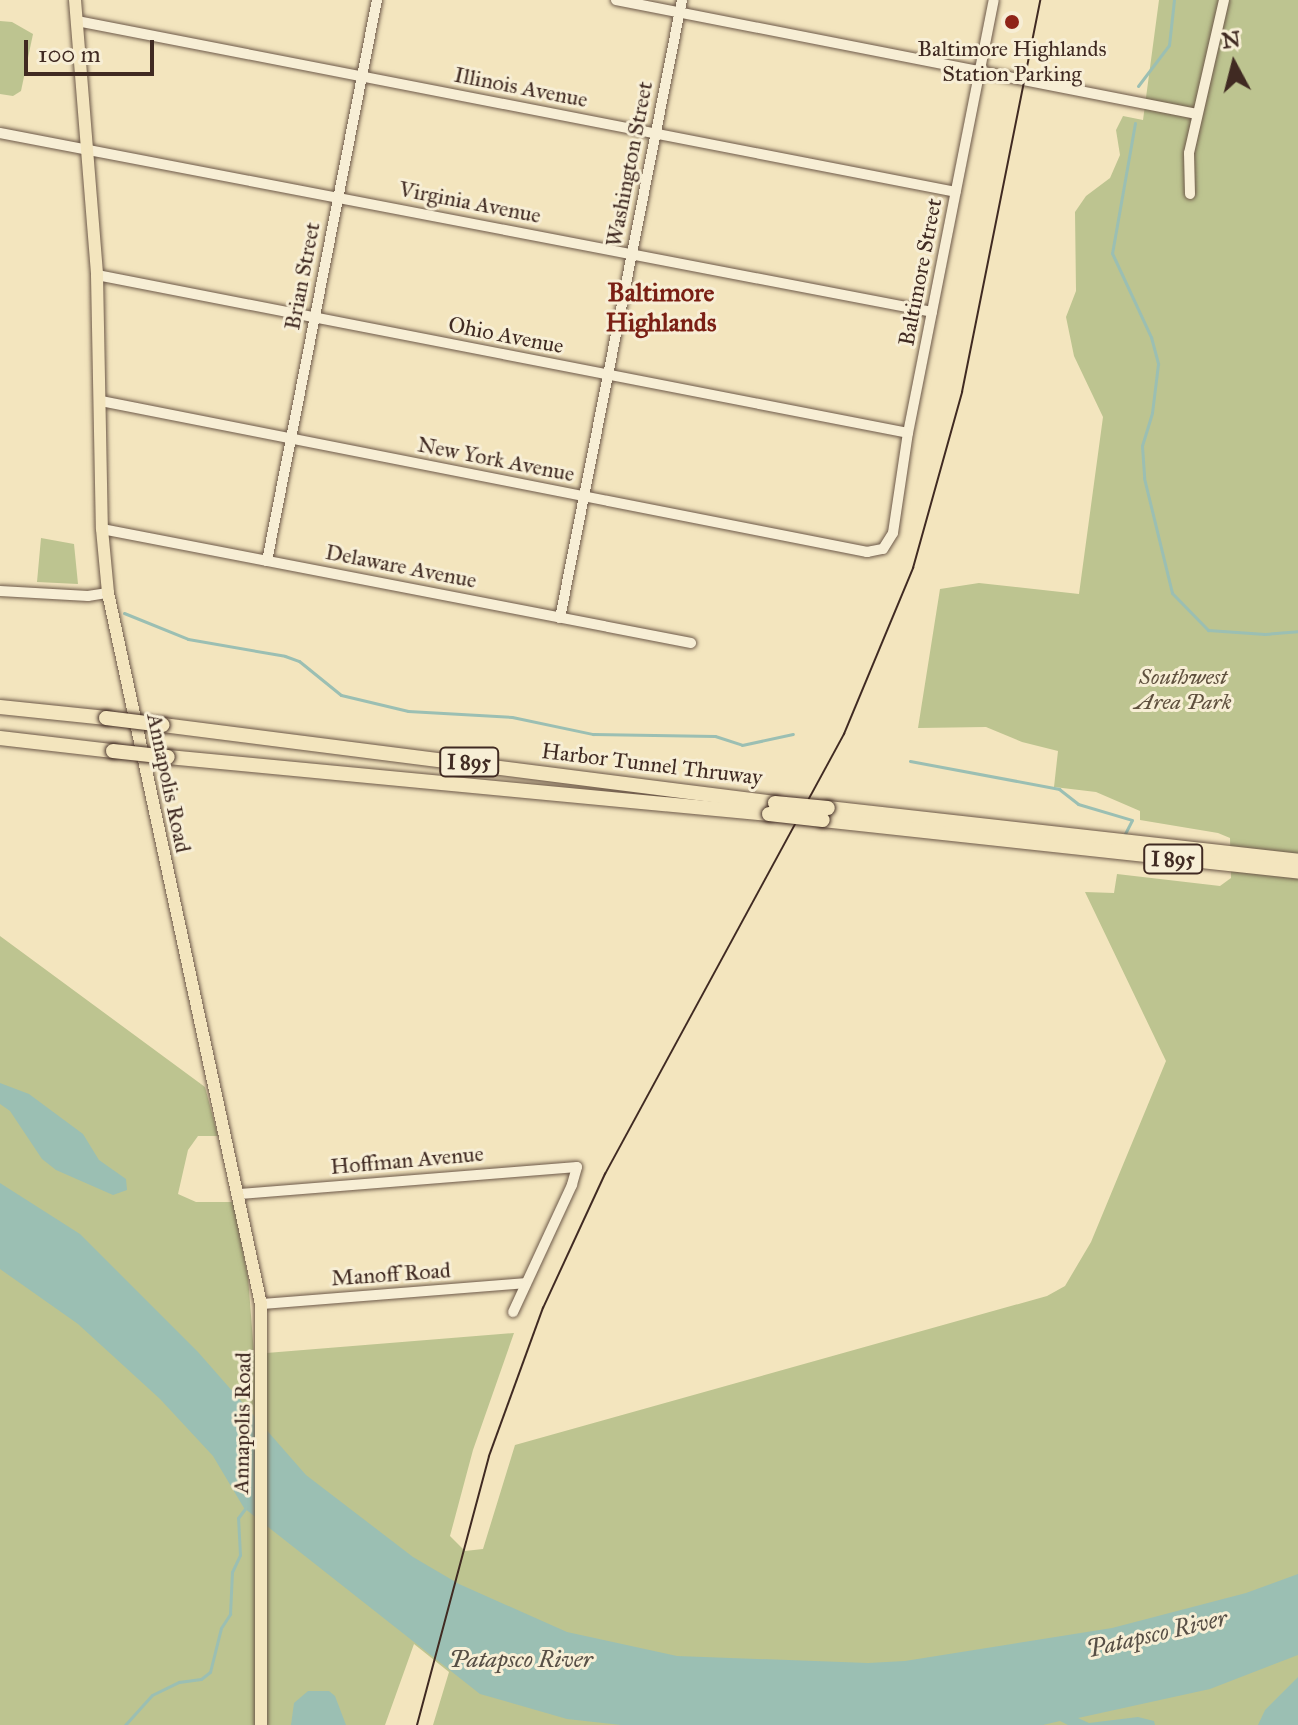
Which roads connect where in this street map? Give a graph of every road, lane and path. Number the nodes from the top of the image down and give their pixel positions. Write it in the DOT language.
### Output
graph roads {
  1 [pos="75,0"];
  2 [pos="377,0"];
  3 [pos="616,0"];
  4 [pos="682,0"];
  5 [pos="994,0"];
  6 [pos="1224,0"];
  7 [pos="679,12"];
  8 [pos="77,21"];
  9 [pos="980,71"];
  10 [pos="362,76"];
  11 [pos="1197,114"];
  12 [pos="0,133"];
  13 [pos="655,133"];
  14 [pos="88,150"];
  15 [pos="956,192"];
  16 [pos="1190,194"];
  17 [pos="338,196"];
  18 [pos="632,253"];
  19 [pos="97,275"];
  20 [pos="932,312"];
  21 [pos="314,318"];
  22 [pos="608,375"];
  23 [pos="101,401"];
  24 [pos="908,433"];
  25 [pos="291,439"];
  26 [pos="584,497"];
  27 [pos="102,529"];
  28 [pos="883,549"];
  29 [pos="267,561"];
  30 [pos="0,591"];
  31 [pos="108,593"];
  32 [pos="560,618"];
  33 [pos="691,643"];
  34 [pos="0,707"];
  35 [pos="0,738"];
  36 [pos="772,808"];
  37 [pos="1049,839"];
  38 [pos="1298,861"];
  39 [pos="1298,872"];
  40 [pos="240,1194"];
  41 [pos="525,1283"];
  42 [pos="261,1304"];
  43 [pos="513,1312"];
  44 [pos="261,1725"];
  1 -- 8 [label="main road, Annapolis Road"];
  2 -- 10 [label="street, Brian Street"];
  3 -- 7 [label="street"];
  4 -- 7 [label="street, Washington Street"];
  5 -- 9 [label="street, Baltimore Street"];
  6 -- 11 [label="street"];
  7 -- 9 [label="street"];
  7 -- 13 [label="street, Washington Street"];
  8 -- 10 [label="street, Illinois Avenue"];
  8 -- 14 [label="main road, Annapolis Road"];
  9 -- 11 [label="street"];
  9 -- 15 [label="street, Baltimore Street"];
  10 -- 13 [label="street, Illinois Avenue"];
  10 -- 17 [label="street, Brian Street"];
  11 -- 16 [label="street"];
  12 -- 14 [label="street, Virginia Avenue"];
  13 -- 15 [label="street, Illinois Avenue"];
  13 -- 18 [label="street, Washington Street"];
  14 -- 17 [label="street, Virginia Avenue"];
  14 -- 19 [label="main road, Annapolis Road"];
  15 -- 20 [label="street, Baltimore Street"];
  17 -- 18 [label="street, Virginia Avenue"];
  17 -- 21 [label="street, Brian Street"];
  18 -- 20 [label="street, Virginia Avenue"];
  18 -- 22 [label="street, Washington Street"];
  19 -- 21 [label="street, Ohio Avenue"];
  19 -- 23 [label="main road, Annapolis Road"];
  20 -- 24 [label="street, Baltimore Street"];
  21 -- 22 [label="street, Ohio Avenue"];
  21 -- 25 [label="street, Brian Street"];
  22 -- 24 [label="street, Ohio Avenue"];
  22 -- 26 [label="street, Washington Street"];
  23 -- 25 [label="street, New York Avenue"];
  23 -- 27 [label="main road, Annapolis Road"];
  24 -- 28 [label="street, Baltimore Street"];
  25 -- 26 [label="street, New York Avenue"];
  25 -- 29 [label="street, Brian Street"];
  26 -- 28 [label="street, New York Avenue"];
  26 -- 32 [label="street, Washington Street"];
  27 -- 29 [label="street, Delaware Avenue"];
  27 -- 31 [label="main road, Annapolis Road"];
  29 -- 32 [label="street, Delaware Avenue"];
  30 -- 31 [label="street"];
  31 -- 40 [label="main road, Annapolis Road"];
  32 -- 33 [label="street, Delaware Avenue"];
  34 -- 36 [label="highway, Harbor Tunnel Thruway / I 895, bridge"];
  35 -- 36 [label="highway, Harbor Tunnel Thruway / I 895, bridge"];
  36 -- 37 [label="highway, Harbor Tunnel Thruway / I 895, bridge"];
  37 -- 38 [label="highway, Harbor Tunnel Thruway / I 895"];
  37 -- 39 [label="highway, Harbor Tunnel Thruway / I 895"];
  40 -- 41 [label="street, Hoffman Avenue"];
  40 -- 42 [label="main road, Annapolis Road"];
  41 -- 42 [label="street, Manoff Road"];
  41 -- 43 [label="street"];
  42 -- 44 [label="main road, Annapolis Road"];
}
